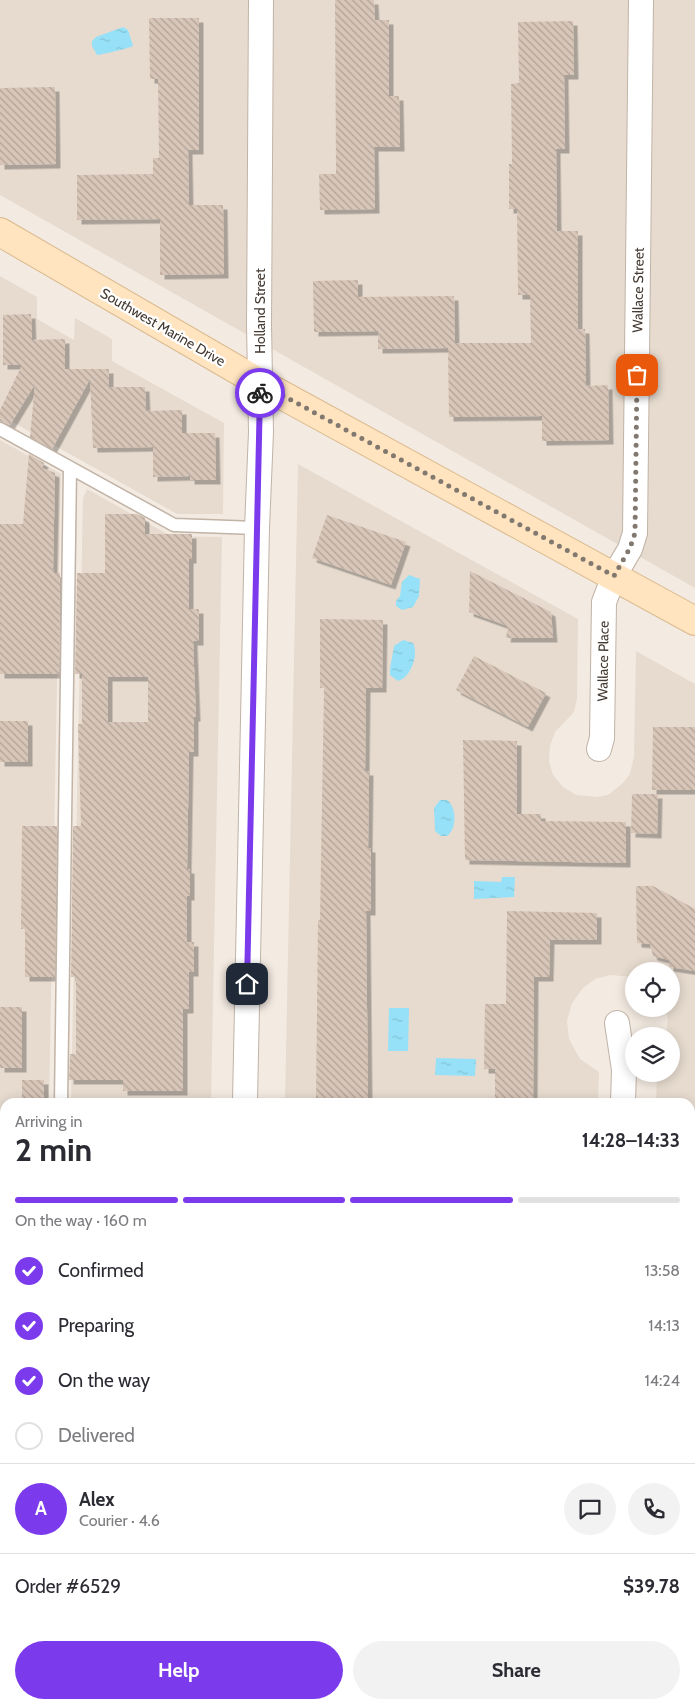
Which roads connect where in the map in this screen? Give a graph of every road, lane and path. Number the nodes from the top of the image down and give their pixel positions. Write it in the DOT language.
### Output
graph roads {
  1 [pos="261,0"];
  2 [pos="641,0"];
  3 [pos="0,232"];
  4 [pos="260,383"];
  5 [pos="0,429"];
  6 [pos="70,468"];
  7 [pos="257,528"];
  8 [pos="614,576"];
  9 [pos="695,621"];
  10 [pos="599,749"];
  11 [pos="617,1023"];
  12 [pos="61,1098"];
  13 [pos="245,1098"];
  14 [pos="623,1098"];
  1 -- 4 [label="street, Holland Street"];
  2 -- 8 [label="street, Wallace Street"];
  3 -- 4 [label="main road, Southwest Marine Drive"];
  4 -- 7 [label="street, Holland Street"];
  4 -- 8 [label="main road, Southwest Marine Drive"];
  5 -- 6 [label="lane"];
  6 -- 7 [label="lane"];
  6 -- 12 [label="lane"];
  7 -- 13 [label="street, Holland Street"];
  8 -- 9 [label="main road, Southwest Marine Drive"];
  8 -- 10 [label="street, Wallace Place"];
  11 -- 14 [label="street"];
}
